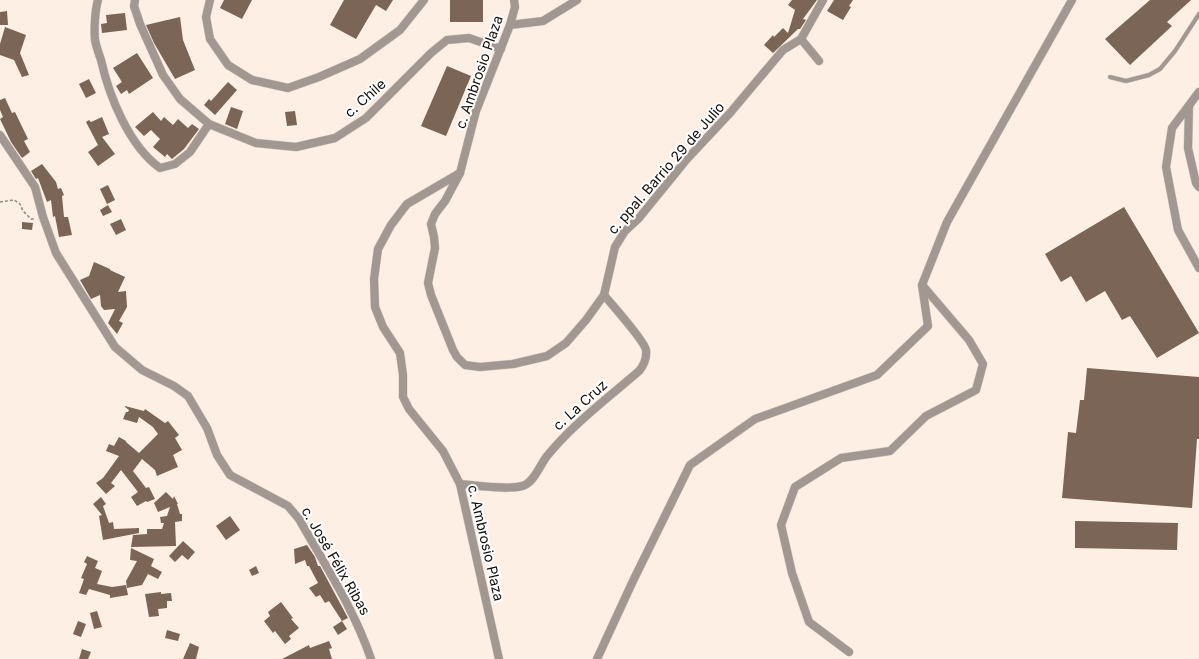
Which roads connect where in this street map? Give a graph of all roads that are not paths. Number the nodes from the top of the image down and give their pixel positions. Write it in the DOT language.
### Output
graph roads {
  1 [pos="98,0"];
  2 [pos="135,0"];
  3 [pos="210,0"];
  4 [pos="424,0"];
  5 [pos="514,0"];
  6 [pos="577,0"];
  7 [pos="824,0"];
  8 [pos="1072,0"];
  9 [pos="1199,14"];
  10 [pos="510,26"];
  11 [pos="801,39"];
  12 [pos="501,49"];
  13 [pos="818,61"];
  14 [pos="1110,77"];
  15 [pos="1199,92"];
  16 [pos="1188,106"];
  17 [pos="208,124"];
  18 [pos="0,135"];
  19 [pos="460,173"];
  20 [pos="1199,187"];
  21 [pos="1199,268"];
  22 [pos="922,285"];
  23 [pos="604,294"];
  24 [pos="460,484"];
  25 [pos="849,652"];
  26 [pos="371,659"];
  27 [pos="500,659"];
  28 [pos="597,659"];
  1 -- 17 [label="street"];
  2 -- 17 [label="street, c. Chile"];
  3 -- 4 [label="street"];
  5 -- 10 [label="street, c. Ambrosio Plaza"];
  6 -- 10 [label="street"];
  7 -- 11 [label="street, c. ppal. Barrio 29 de Julio"];
  8 -- 22 [label="street"];
  9 -- 14 [label="lane"];
  10 -- 12 [label="street, c. Ambrosio Plaza"];
  11 -- 13 [label="street"];
  11 -- 23 [label="street, c. ppal. Barrio 29 de Julio"];
  12 -- 17 [label="street, c. Chile"];
  12 -- 19 [label="street, c. Ambrosio Plaza"];
  15 -- 16 [label="street"];
  16 -- 20 [label="street"];
  16 -- 21 [label="street"];
  18 -- 26 [label="street, c. José Félix Ribas"];
  19 -- 23 [label="street, c. ppal. Barrio 29 de Julio"];
  19 -- 24 [label="street, c. Ambrosio Plaza"];
  22 -- 25 [label="street"];
  22 -- 28 [label="street"];
  23 -- 24 [label="street, c. La Cruz"];
  24 -- 27 [label="street, c. Ambrosio Plaza"];
}
